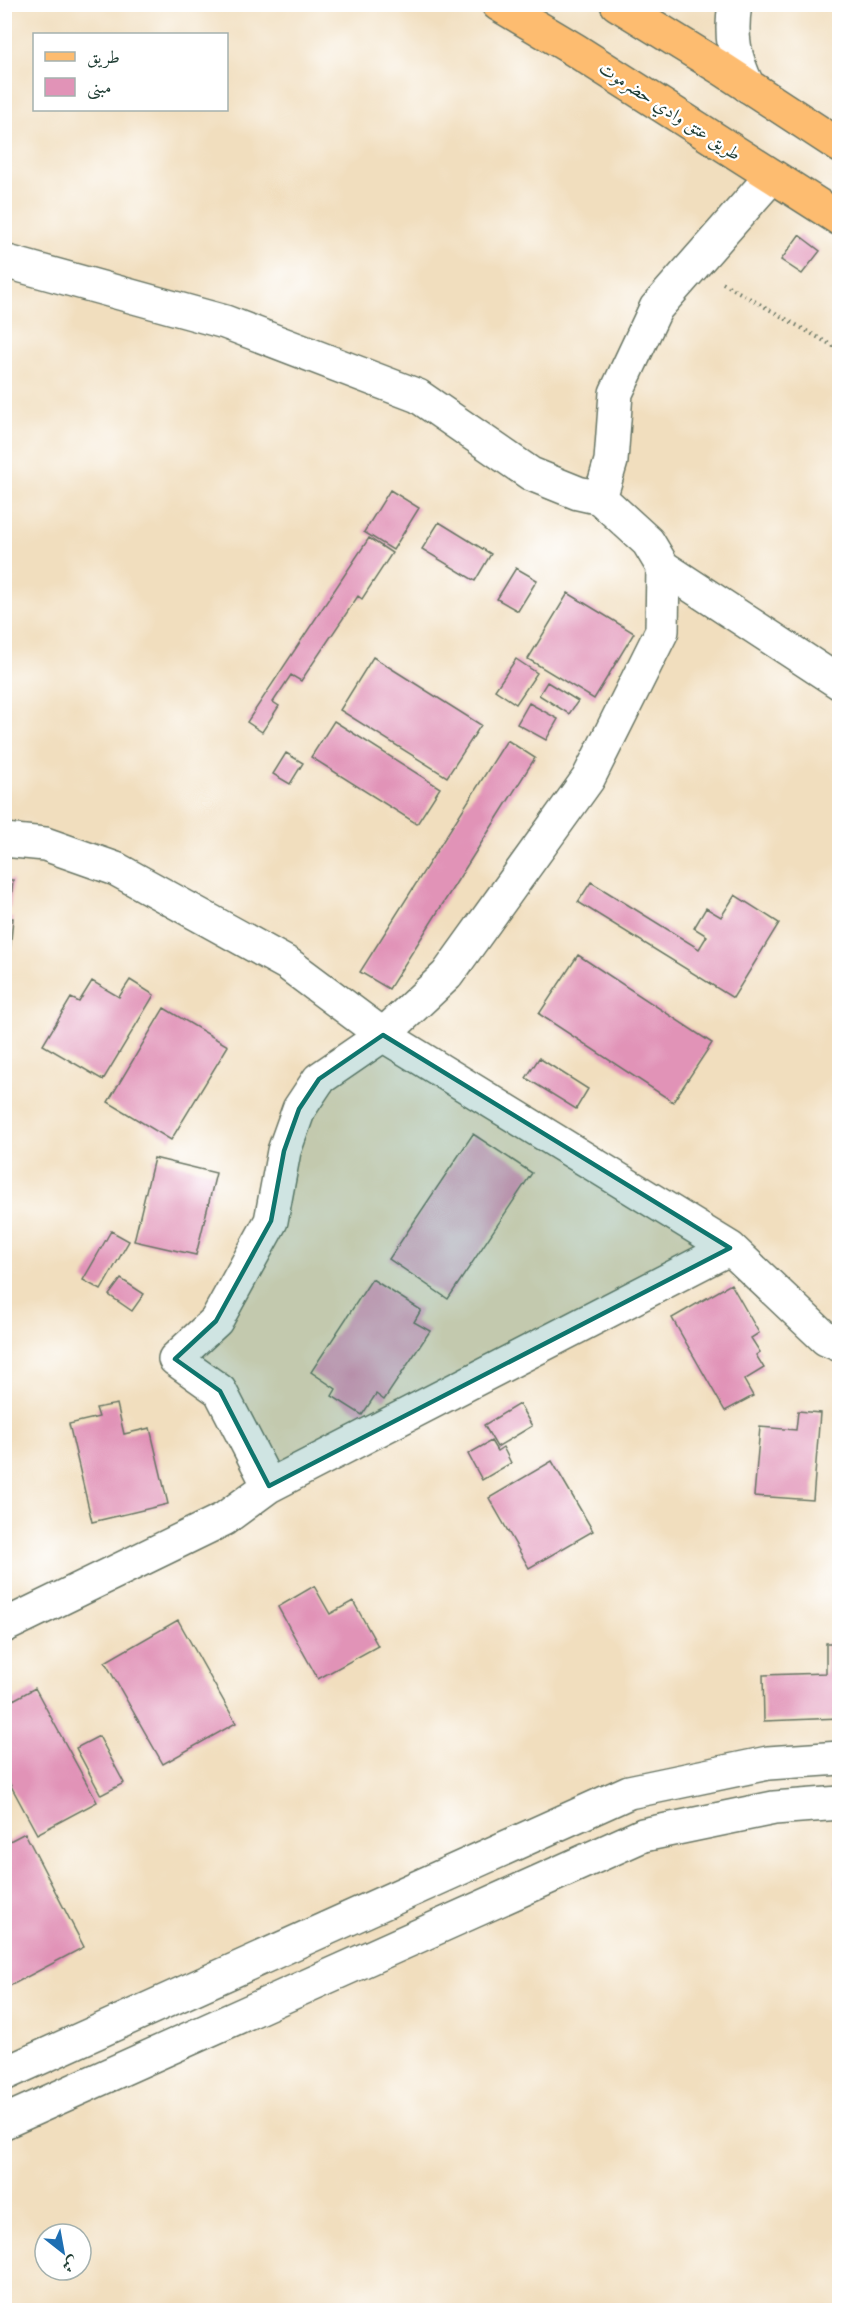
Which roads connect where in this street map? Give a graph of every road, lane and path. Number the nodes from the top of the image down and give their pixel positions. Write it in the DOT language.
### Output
graph roads {
  1 [pos="498,4"];
  2 [pos="617,4"];
  3 [pos="735,4"];
  4 [pos="748,86"];
  5 [pos="840,146"];
  6 [pos="772,176"];
  7 [pos="840,219"];
  8 [pos="4,261"];
  9 [pos="694,265"];
  10 [pos="840,350"];
  11 [pos="600,498"];
  12 [pos="663,567"];
  13 [pos="840,683"];
  14 [pos="4,840"];
  15 [pos="383,1035"];
  16 [pos="730,1248"];
  17 [pos="840,1345"];
  18 [pos="269,1486"];
  19 [pos="4,1626"];
  20 [pos="840,1758"];
  21 [pos="840,1803"];
  22 [pos="4,2074"];
  23 [pos="4,2122"];
  1 -- 6 [label="main road, طريق عتق وادي حضرموت"];
  2 -- 4 [label="main road"];
  3 -- 4 [label="street"];
  4 -- 5 [label="main road"];
  6 -- 7 [label="main road, طريق عتق وادي حضرموت"];
  6 -- 9 [label="street"];
  8 -- 11 [label="street"];
  9 -- 10 [label="path"];
  9 -- 11 [label="street"];
  11 -- 12 [label="street"];
  12 -- 13 [label="street"];
  12 -- 15 [label="street"];
  14 -- 15 [label="street"];
  15 -- 16 [label="street"];
  15 -- 18 [label="street"];
  16 -- 17 [label="street"];
  16 -- 18 [label="street"];
  18 -- 19 [label="street"];
  20 -- 22 [label="street"];
  21 -- 23 [label="street"];
}
